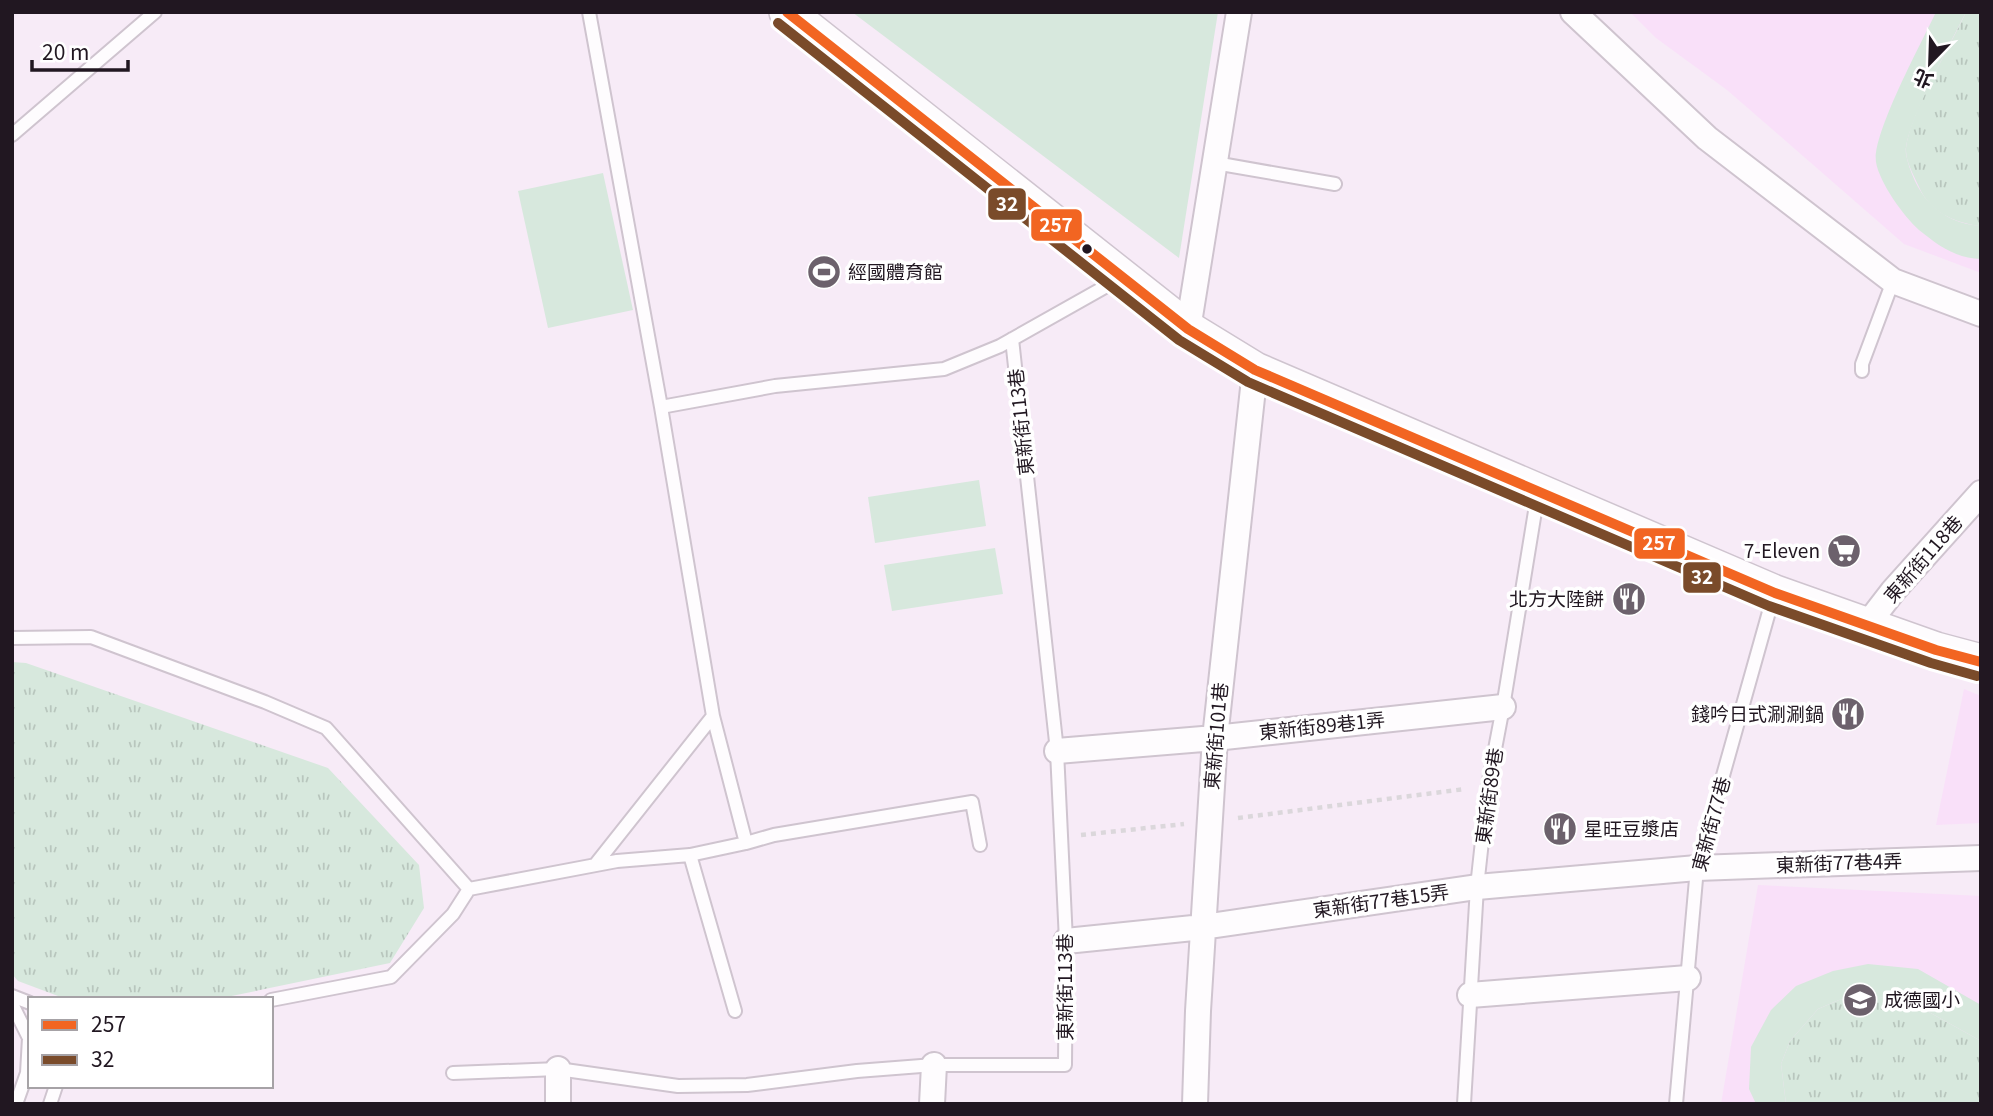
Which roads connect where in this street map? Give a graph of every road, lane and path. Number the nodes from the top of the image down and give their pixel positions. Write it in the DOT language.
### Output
graph roads {
  1 [pos="155,12"];
  2 [pos="589,12"];
  3 [pos="787,12"];
  4 [pos="1239,12"];
  5 [pos="1573,12"];
  6 [pos="12,135"];
  7 [pos="1215,163"];
  8 [pos="1335,184"];
  9 [pos="1123,277"];
  10 [pos="1893,281"];
  11 [pos="1981,314"];
  12 [pos="1188,329"];
  13 [pos="1012,339"];
  14 [pos="1255,370"];
  15 [pos="1862,371"];
  16 [pos="661,407"];
  17 [pos="1539,492"];
  18 [pos="1981,493"];
  19 [pos="1774,593"];
  20 [pos="1866,626"];
  21 [pos="12,638"];
  22 [pos="1981,662"];
  23 [pos="1503,708"];
  24 [pos="713,716"];
  25 [pos="1215,738"];
  26 [pos="1057,751"];
  27 [pos="1488,786"];
  28 [pos="1209,822"];
  29 [pos="1063,837"];
  30 [pos="746,844"];
  31 [pos="980,845"];
  32 [pos="690,855"];
  33 [pos="1981,858"];
  34 [pos="595,865"];
  35 [pos="1697,868"];
  36 [pos="1477,887"];
  37 [pos="469,889"];
  38 [pos="1203,927"];
  39 [pos="1066,941"];
  40 [pos="1688,978"];
  41 [pos="1470,995"];
  42 [pos="273,1000"];
  43 [pos="12,1004"];
  44 [pos="735,1011"];
  45 [pos="28,1036"];
  46 [pos="28,1056"];
  47 [pos="934,1065"];
  48 [pos="558,1069"];
  49 [pos="453,1073"];
  50 [pos="16,1104"];
  51 [pos="558,1104"];
  52 [pos="932,1104"];
  53 [pos="1195,1104"];
  54 [pos="1464,1104"];
  55 [pos="1676,1104"];
  1 -- 6 [label="lane"];
  2 -- 16 [label="lane"];
  3 -- 9 [label="street"];
  4 -- 7 [label="street"];
  5 -- 10 [label="street"];
  7 -- 8 [label="lane"];
  7 -- 12 [label="street"];
  9 -- 12 [label="street"];
  9 -- 13 [label="lane"];
  10 -- 11 [label="street"];
  10 -- 15 [label="lane"];
  12 -- 14 [label="street"];
  13 -- 16 [label="lane"];
  13 -- 26 [label="lane, 東新街113巷"];
  14 -- 17 [label="street"];
  14 -- 25 [label="street, 東新街101巷"];
  16 -- 24 [label="lane"];
  17 -- 19 [label="street"];
  17 -- 23 [label="lane, 東新街89巷"];
  18 -- 20 [label="street, 東新街118巷"];
  19 -- 20 [label="street"];
  19 -- 35 [label="lane, 東新街77巷"];
  20 -- 22 [label="street"];
  21 -- 37 [label="lane"];
  23 -- 25 [label="street, 東新街89巷1弄"];
  23 -- 27 [label="lane, 東新街89巷"];
  24 -- 30 [label="lane"];
  24 -- 34 [label="lane"];
  25 -- 26 [label="street, 東新街89巷1弄"];
  25 -- 28 [label="street, 東新街101巷"];
  26 -- 29 [label="lane, 東新街113巷"];
  27 -- 28 [label="path"];
  27 -- 36 [label="lane, 東新街89巷"];
  28 -- 29 [label="path"];
  28 -- 38 [label="street, 東新街101巷"];
  29 -- 39 [label="lane, 東新街113巷"];
  30 -- 31 [label="lane"];
  30 -- 32 [label="lane"];
  32 -- 34 [label="lane"];
  32 -- 44 [label="lane"];
  33 -- 35 [label="street, 東新街77巷4弄"];
  34 -- 37 [label="lane"];
  35 -- 36 [label="street, 東新街77巷15弄"];
  35 -- 40 [label="lane, 東新街77巷"];
  36 -- 38 [label="street, 東新街77巷15弄"];
  36 -- 41 [label="lane, 東新街89巷"];
  37 -- 42 [label="lane"];
  38 -- 39 [label="street, 東新街77巷15弄"];
  38 -- 53 [label="street, 東新街101巷"];
  39 -- 47 [label="lane, 東新街113巷"];
  40 -- 41 [label="street"];
  40 -- 55 [label="lane, 東新街77巷"];
  41 -- 54 [label="lane, 東新街89巷"];
  43 -- 45 [label="lane"];
  46 -- 50 [label="lane"];
  47 -- 48 [label="lane, 東新街113巷"];
  47 -- 52 [label="street"];
  48 -- 49 [label="lane, 東新街113巷"];
  48 -- 51 [label="street"];
}
